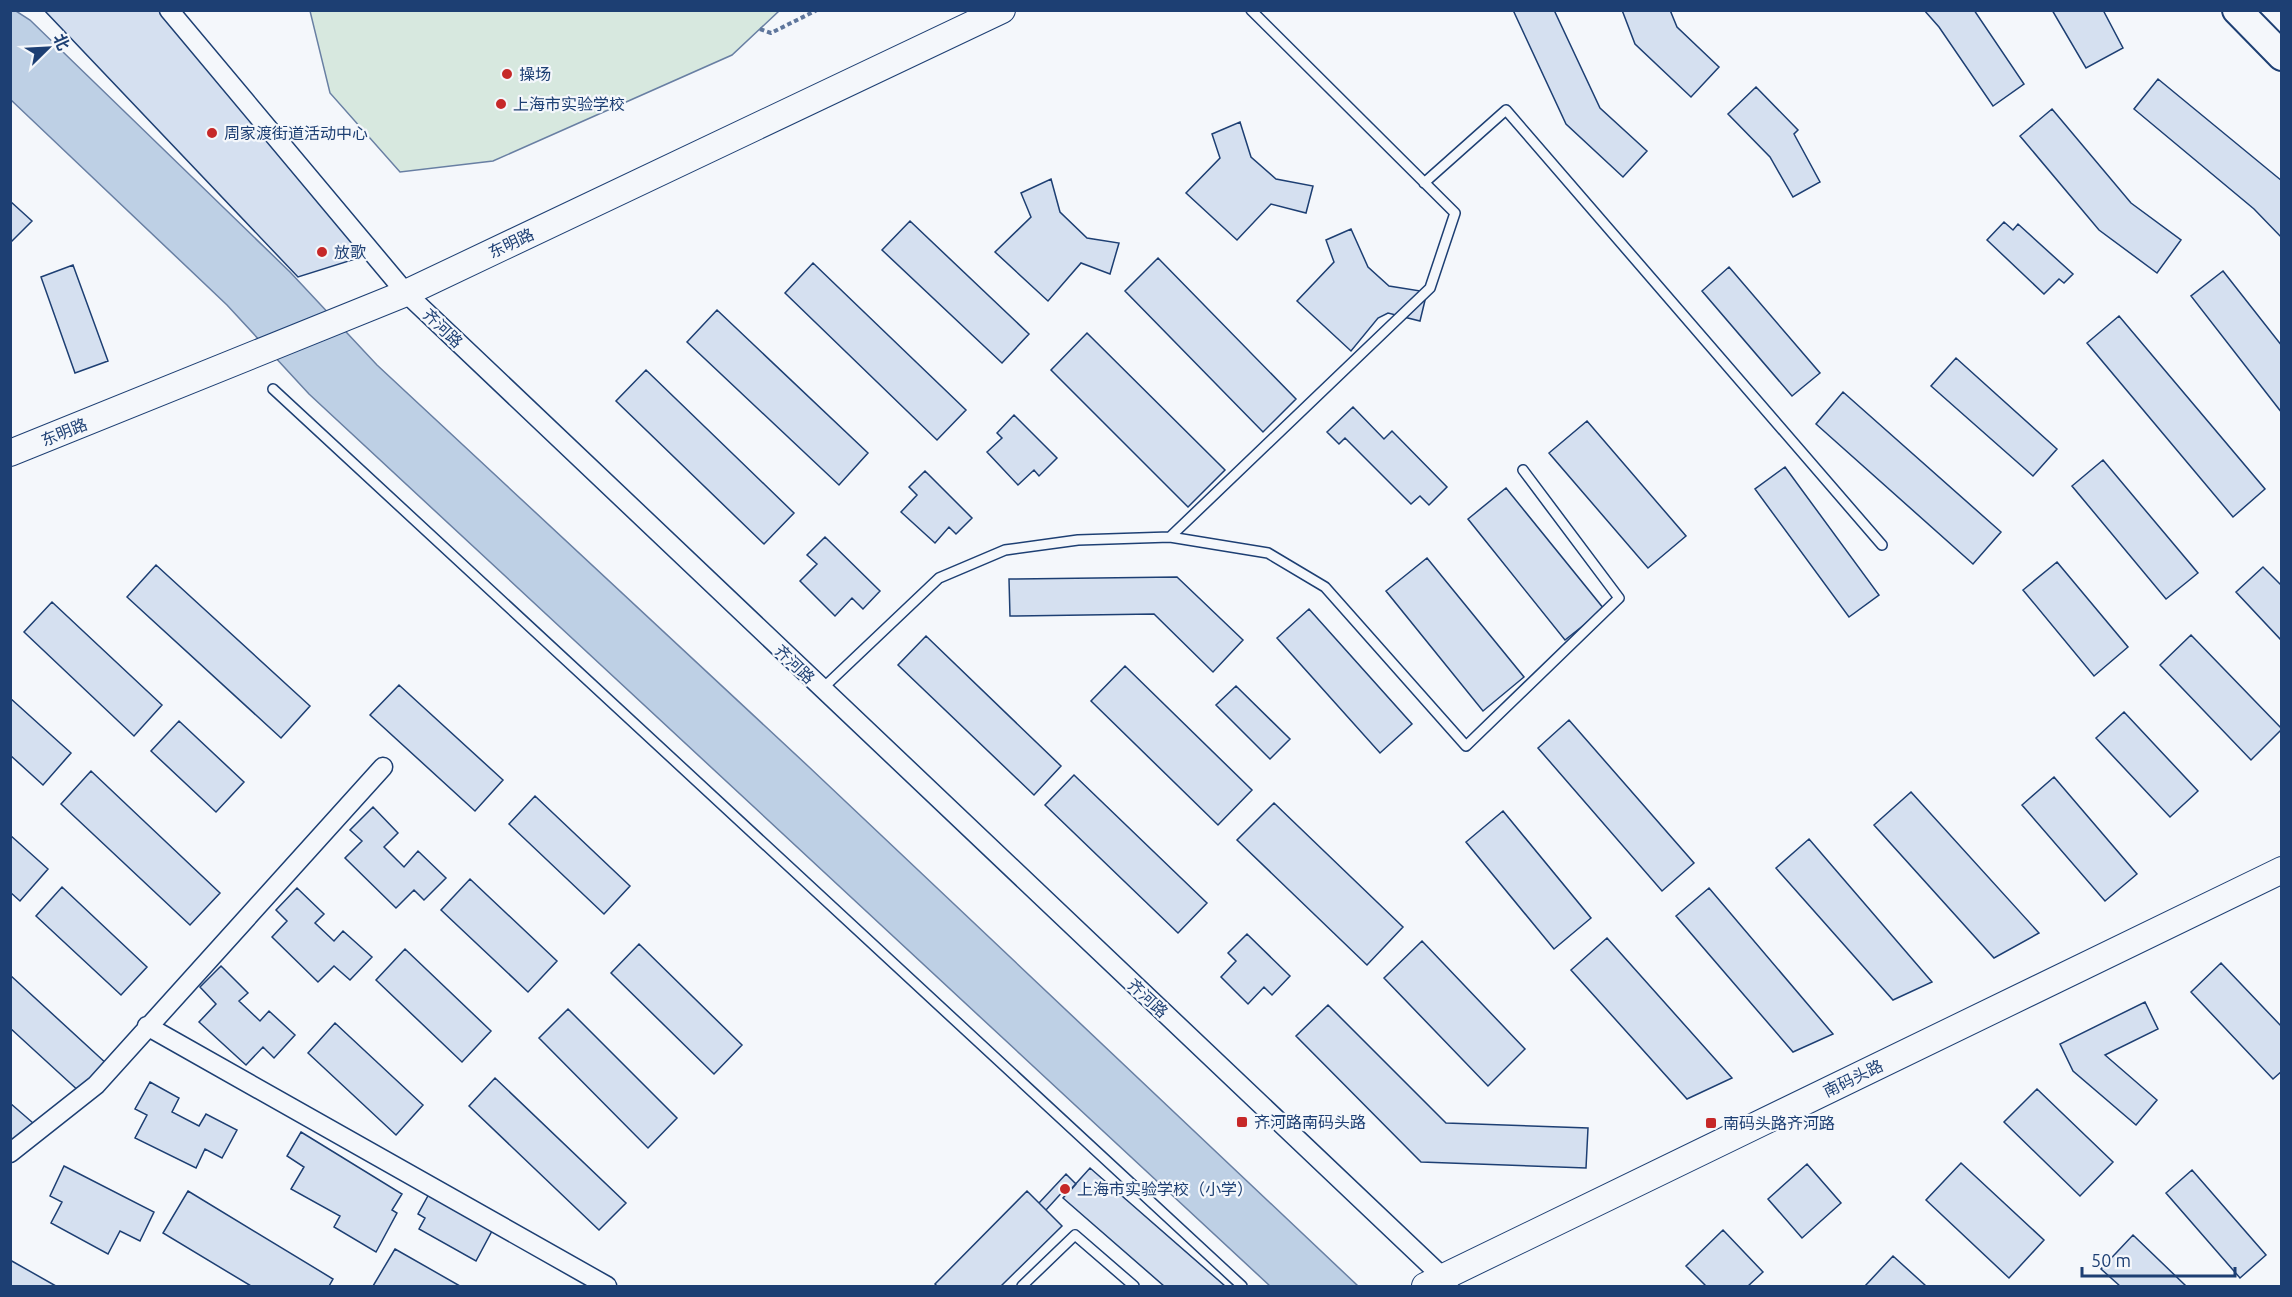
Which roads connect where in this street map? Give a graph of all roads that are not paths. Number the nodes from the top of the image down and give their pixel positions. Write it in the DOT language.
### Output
graph roads {
  1 [pos="169,10"];
  2 [pos="1002,10"];
  3 [pos="1251,10"];
  4 [pos="2237,10"];
  5 [pos="2282,56"];
  6 [pos="1425,183"];
  7 [pos="406,293"];
  8 [pos="273,389"];
  9 [pos="10,453"];
  10 [pos="1523,470"];
  11 [pos="1170,537"];
  12 [pos="1882,545"];
  13 [pos="822,689"];
  14 [pos="383,767"];
  15 [pos="2282,870"];
  16 [pos="147,1026"];
  17 [pos="10,1153"];
  18 [pos="1440,1284"];
  19 [pos="607,1287"];
  20 [pos="1022,1287"];
  21 [pos="1134,1287"];
  22 [pos="1242,1287"];
  1 -- 7 [label="street, 齐河路"];
  2 -- 7 [label="main road, 东明路"];
  3 -- 6 [label="lane"];
  4 -- 5 [label="main road"];
  6 -- 11 [label="lane"];
  6 -- 12 [label="lane"];
  7 -- 9 [label="main road, 东明路"];
  7 -- 13 [label="street, 齐河路"];
  8 -- 22 [label="lane"];
  10 -- 11 [label="lane"];
  11 -- 13 [label="lane"];
  13 -- 18 [label="street, 齐河路"];
  14 -- 16 [label="street"];
  15 -- 18 [label="main road, 南码头路"];
  16 -- 17 [label="street"];
  16 -- 19 [label="street"];
  20 -- 21 [label="lane"];
}
